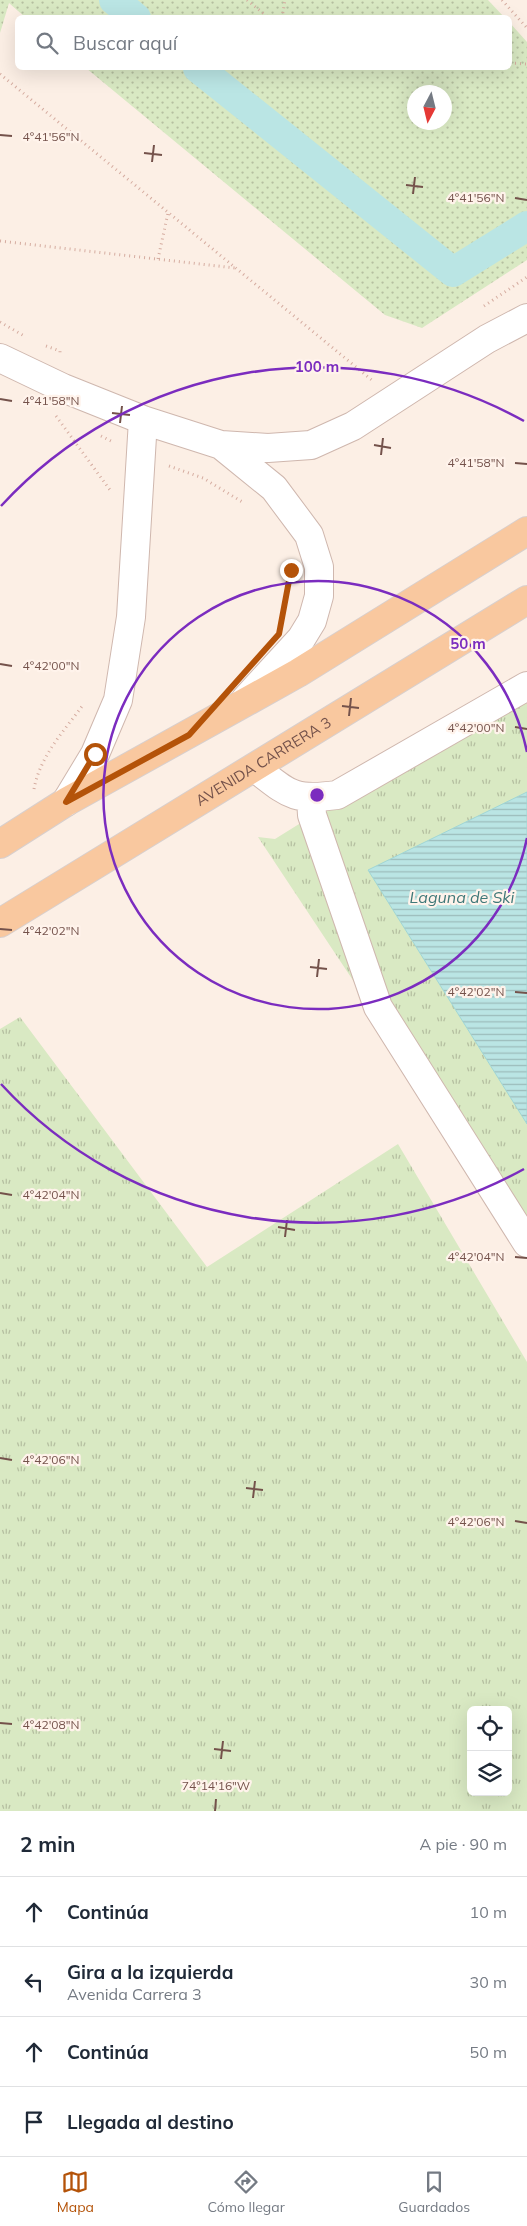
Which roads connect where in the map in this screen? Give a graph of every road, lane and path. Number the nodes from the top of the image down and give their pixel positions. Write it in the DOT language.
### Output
graph roads {
  1 [pos="247,0"];
  2 [pos="285,0"];
  3 [pos="502,0"];
  4 [pos="265,15"];
  5 [pos="282,15"];
  6 [pos="527,28"];
  7 [pos="512,63"];
  8 [pos="527,64"];
  9 [pos="0,74"];
  10 [pos="168,213"];
  11 [pos="0,241"];
  12 [pos="158,259"];
  13 [pos="235,268"];
  14 [pos="527,318"];
  15 [pos="0,358"];
  16 [pos="394,399"];
  17 [pos="59,414"];
  18 [pos="143,420"];
  19 [pos="100,436"];
  20 [pos="221,445"];
  21 [pos="140,457"];
  22 [pos="113,495"];
  23 [pos="250,506"];
  24 [pos="527,531"];
  25 [pos="290,579"];
  26 [pos="527,600"];
  27 [pos="282,616"];
  28 [pos="527,686"];
  29 [pos="87,700"];
  30 [pos="239,706"];
  31 [pos="255,768"];
  32 [pos="311,798"];
  33 [pos="66,802"];
  34 [pos="27,827"];
  35 [pos="0,844"];
  36 [pos="0,923"];
  37 [pos="527,1243"];
  1 -- 4 [label="path"];
  2 -- 5 [label="path"];
  3 -- 6 [label="path"];
  7 -- 8 [label="path"];
  9 -- 10 [label="path"];
  10 -- 12 [label="path"];
  10 -- 13 [label="path"];
  11 -- 12 [label="path"];
  12 -- 13 [label="path"];
  13 -- 16 [label="path"];
  14 -- 16 [label="street"];
  15 -- 18 [label="street"];
  16 -- 20 [label="street"];
  17 -- 22 [label="path"];
  18 -- 20 [label="street"];
  18 -- 21 [label="street"];
  19 -- 21 [label="path"];
  20 -- 30 [label="street"];
  21 -- 23 [label="path"];
  21 -- 33 [label="street"];
  24 -- 30 [label="main road"];
  25 -- 27 [label="path"];
  26 -- 31 [label="main road, AVENIDA CARRERA 3"];
  28 -- 32 [label="street"];
  29 -- 34 [label="path"];
  30 -- 33 [label="main road"];
  31 -- 32 [label="street"];
  31 -- 36 [label="main road, AVENIDA CARRERA 3"];
  32 -- 37 [label="street"];
  33 -- 34 [label="main road"];
  34 -- 35 [label="main road"];
}
